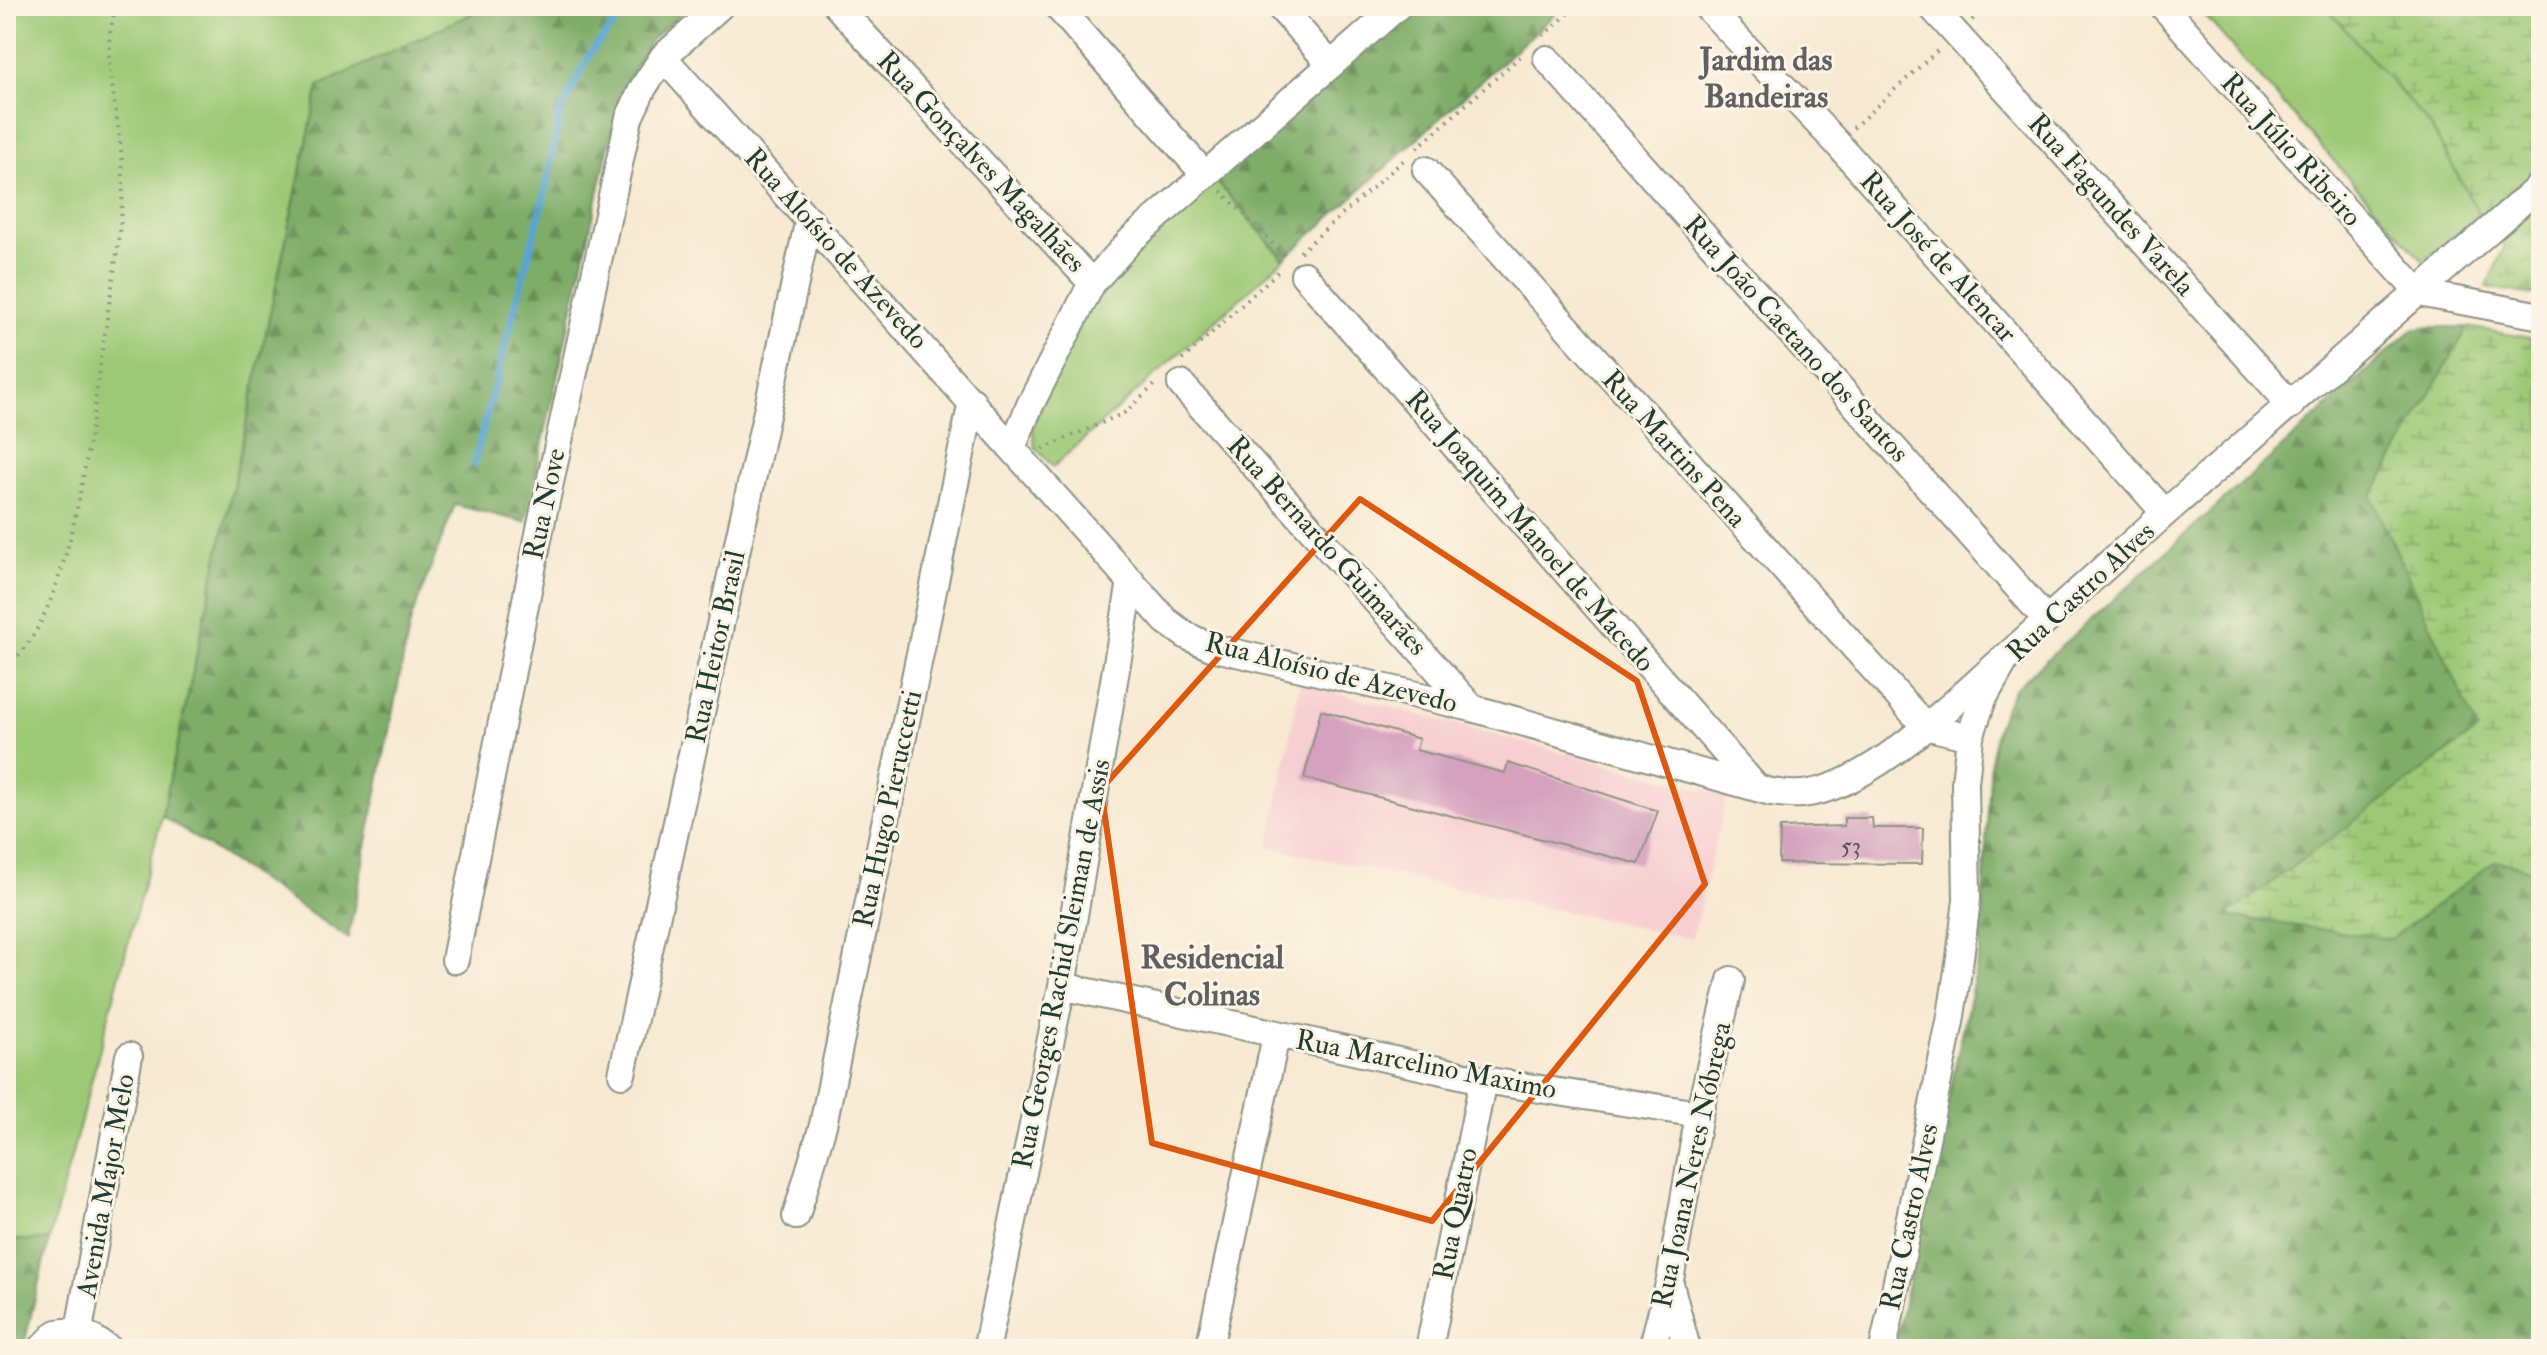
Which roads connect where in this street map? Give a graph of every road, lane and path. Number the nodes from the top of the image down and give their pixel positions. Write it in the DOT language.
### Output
graph roads {
  1 [pos="115,6"];
  2 [pos="720,6"];
  3 [pos="837,6"];
  4 [pos="1057,6"];
  5 [pos="1279,6"];
  6 [pos="1398,6"];
  7 [pos="1577,6"];
  8 [pos="1706,6"];
  9 [pos="1931,6"];
  10 [pos="1988,6"];
  11 [pos="2163,6"];
  12 [pos="1956,34"];
  13 [pos="1540,48"];
  14 [pos="663,57"];
  15 [pos="1331,65"];
  16 [pos="1836,142"];
  17 [pos="1426,170"];
  18 [pos="1205,175"];
  19 [pos="2541,185"];
  20 [pos="809,219"];
  21 [pos="1297,268"];
  22 [pos="1092,283"];
  23 [pos="2419,293"];
  24 [pos="2541,316"];
  25 [pos="1176,373"];
  26 [pos="972,401"];
  27 [pos="2291,405"];
  28 [pos="1016,454"];
  29 [pos="2165,513"];
  30 [pos="1131,581"];
  31 [pos="2046,619"];
  32 [pos="2008,655"];
  33 [pos="6,666"];
  34 [pos="1472,708"];
  35 [pos="1925,726"];
  36 [pos="1970,737"];
  37 [pos="1755,786"];
  38 [pos="455,960"];
  39 [pos="1731,980"];
  40 [pos="1062,986"];
  41 [pos="1276,1036"];
  42 [pos="129,1056"];
  43 [pos="622,1074"];
  44 [pos="1483,1080"];
  45 [pos="1699,1114"];
  46 [pos="796,1216"];
  47 [pos="1670,1280"];
  48 [pos="79,1330"];
  49 [pos="987,1346"];
  50 [pos="41,1349"];
  51 [pos="109,1349"];
  52 [pos="1209,1349"];
  53 [pos="1429,1349"];
  54 [pos="1652,1349"];
  55 [pos="1687,1349"];
  56 [pos="1883,1349"];
  1 -- 33 [label="path"];
  2 -- 14 [label="street, Rua Nove"];
  3 -- 22 [label="street, Rua Gonçalves Magalhães"];
  4 -- 18 [label="street"];
  5 -- 15 [label="street"];
  6 -- 15 [label="street"];
  7 -- 13 [label="path"];
  8 -- 16 [label="street, Rua José de Alencar"];
  9 -- 12 [label="street, Rua Fagundes Varela"];
  10 -- 12 [label="path"];
  11 -- 23 [label="street, Rua Júlio Ribeiro"];
  12 -- 16 [label="path"];
  12 -- 27 [label="street, Rua Fagundes Varela"];
  13 -- 21 [label="path"];
  13 -- 31 [label="street, Rua João Caetano dos Santos"];
  14 -- 20 [label="street, Rua Aloísio de Azevedo"];
  14 -- 38 [label="street, Rua Nove"];
  15 -- 18 [label="street"];
  16 -- 29 [label="street, Rua José de Alencar"];
  17 -- 35 [label="street, Rua Martins Pena"];
  18 -- 21 [label="path"];
  18 -- 22 [label="street"];
  19 -- 23 [label="street, Rua Castro Alves"];
  20 -- 26 [label="street, Rua Aloísio de Azevedo"];
  20 -- 43 [label="street, Rua Heitor Brasil"];
  21 -- 25 [label="path"];
  21 -- 37 [label="street, Rua Joaquim Manoel de Macedo"];
  22 -- 28 [label="street"];
  23 -- 24 [label="street"];
  23 -- 27 [label="street, Rua Castro Alves"];
  25 -- 28 [label="path"];
  25 -- 34 [label="street, Rua Bernardo Guimarães"];
  26 -- 28 [label="street, Rua Aloísio de Azevedo"];
  26 -- 46 [label="street, Rua Hugo Pieruccetti"];
  27 -- 29 [label="street, Rua Castro Alves"];
  28 -- 30 [label="street, Rua Aloísio de Azevedo"];
  29 -- 31 [label="street, Rua Castro Alves"];
  30 -- 34 [label="street, Rua Aloísio de Azevedo"];
  30 -- 40 [label="street, Rua Georges Rachid Sleiman de Assis"];
  31 -- 32 [label="street, Rua Castro Alves"];
  32 -- 35 [label="street, Rua Aloísio de Azevedo"];
  32 -- 36 [label="street, Rua Castro Alves"];
  34 -- 37 [label="street, Rua Aloísio de Azevedo"];
  35 -- 36 [label="street"];
  35 -- 37 [label="street, Rua Aloísio de Azevedo"];
  36 -- 56 [label="street, Rua Castro Alves"];
  39 -- 45 [label="street, Rua Joana Neres Nóbrega"];
  40 -- 41 [label="street, Rua Marcelino Maximo"];
  40 -- 49 [label="street, Rua Georges Rachid Sleiman de Assis"];
  41 -- 44 [label="street, Rua Marcelino Maximo"];
  41 -- 52 [label="street"];
  42 -- 48 [label="street, Avenida Major Melo"];
  44 -- 45 [label="street, Rua Marcelino Maximo"];
  44 -- 53 [label="street, Rua Quatro"];
  45 -- 47 [label="street, Rua Joana Neres Nóbrega"];
  47 -- 54 [label="street, Rua Joana Neres Nóbrega"];
  47 -- 55 [label="street"];
  48 -- 50 [label="street"];
  48 -- 51 [label="street, Avenida Major Melo"];
}
